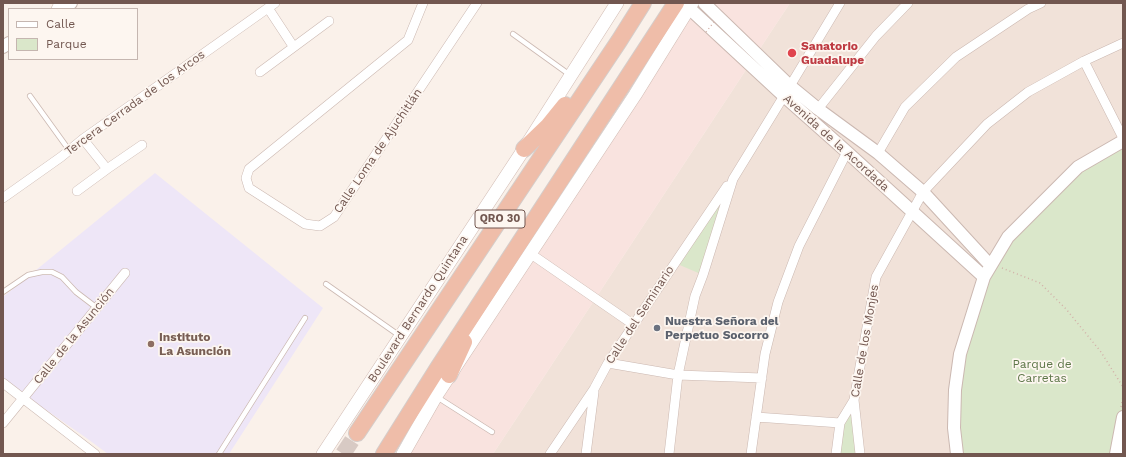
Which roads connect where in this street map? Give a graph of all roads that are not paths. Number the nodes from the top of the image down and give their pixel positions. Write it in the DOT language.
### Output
graph roads {
  1 [pos="423,3"];
  2 [pos="477,3"];
  3 [pos="617,3"];
  4 [pos="643,3"];
  5 [pos="704,3"];
  6 [pos="840,3"];
  7 [pos="908,3"];
  8 [pos="1041,3"];
  9 [pos="686,5"];
  10 [pos="272,6"];
  11 [pos="1027,6"];
  12 [pos="329,21"];
  13 [pos="512,34"];
  14 [pos="619,41"];
  15 [pos="1123,43"];
  16 [pos="293,46"];
  17 [pos="1084,61"];
  18 [pos="260,72"];
  19 [pos="571,75"];
  20 [pos="787,91"];
  21 [pos="30,96"];
  22 [pos="818,109"];
  23 [pos="83,139"];
  24 [pos="1123,139"];
  25 [pos="142,145"];
  26 [pos="524,149"];
  27 [pos="69,150"];
  28 [pos="847,152"];
  29 [pos="878,154"];
  30 [pos="107,169"];
  31 [pos="733,178"];
  32 [pos="559,182"];
  33 [pos="77,191"];
  34 [pos="923,192"];
  35 [pos="3,198"];
  36 [pos="912,212"];
  37 [pos="530,254"];
  38 [pos="990,265"];
  39 [pos="125,273"];
  40 [pos="984,277"];
  41 [pos="326,284"];
  42 [pos="3,292"];
  43 [pos="97,308"];
  44 [pos="305,318"];
  45 [pos="634,325"];
  46 [pos="401,336"];
  47 [pos="608,363"];
  48 [pos="449,375"];
  49 [pos="678,376"];
  50 [pos="762,378"];
  51 [pos="3,384"];
  52 [pos="594,389"];
  53 [pos="436,396"];
  54 [pos="22,398"];
  55 [pos="854,400"];
  56 [pos="756,417"];
  57 [pos="1123,417"];
  58 [pos="3,423"];
  59 [pos="840,423"];
  60 [pos="492,432"];
  61 [pos="356,434"];
  62 [pos="88,452"];
  63 [pos="219,454"];
  64 [pos="323,454"];
  65 [pos="384,454"];
  66 [pos="403,454"];
  67 [pos="550,454"];
  68 [pos="586,454"];
  69 [pos="669,454"];
  70 [pos="751,454"];
  71 [pos="836,454"];
  72 [pos="860,454"];
  73 [pos="958,454"];
  74 [pos="1116,454"];
  1 -- 2 [label="street, Calle Loma de Ajuchitlán"];
  3 -- 19 [label="main road, Boulevard Bernardo Quintana"];
  4 -- 14 [label="highway, Boulevard Bernardo Quintana / QRO 30"];
  5 -- 20 [label="street, Avenida de la Acordada"];
  6 -- 20 [label="street"];
  7 -- 22 [label="street"];
  8 -- 11 [label="street"];
  9 -- 20 [label="street, Avenida de la Acordada"];
  9 -- 32 [label="highway, QRO 30"];
  9 -- 37 [label="main road"];
  10 -- 16 [label="street, Tercera Cerrada de los Arcos"];
  10 -- 23 [label="street, Tercera Cerrada de los Arcos"];
  11 -- 29 [label="street"];
  12 -- 16 [label="street"];
  13 -- 19 [label="lane"];
  14 -- 26 [label="highway"];
  14 -- 61 [label="highway, Boulevard Bernardo Quintana / QRO 30"];
  15 -- 17 [label="street, Calle de los Monjes"];
  16 -- 18 [label="street"];
  17 -- 24 [label="street"];
  17 -- 34 [label="street, Calle de los Monjes"];
  19 -- 26 [label="main road, Boulevard Bernardo Quintana"];
  20 -- 22 [label="street, Avenida de la Acordada"];
  20 -- 28 [label="street, Avenida de la Acordada"];
  20 -- 31 [label="street"];
  21 -- 27 [label="lane"];
  22 -- 29 [label="street, Avenida de la Acordada"];
  23 -- 27 [label="street, Tercera Cerrada de los Arcos"];
  23 -- 30 [label="street"];
  24 -- 38 [label="street"];
  25 -- 30 [label="street"];
  26 -- 46 [label="main road, Boulevard Bernardo Quintana"];
  27 -- 35 [label="street, Tercera Cerrada de los Arcos"];
  28 -- 36 [label="street, Avenida de la Acordada"];
  28 -- 50 [label="street"];
  29 -- 34 [label="street, Avenida de la Acordada"];
  30 -- 33 [label="street"];
  31 -- 45 [label="street, Calle del Seminario"];
  31 -- 49 [label="street"];
  32 -- 48 [label="highway"];
  32 -- 65 [label="highway, QRO 30"];
  34 -- 36 [label="street, Calle de los Monjes"];
  34 -- 38 [label="street, Avenida de la Acordada"];
  36 -- 40 [label="street, Avenida de la Acordada"];
  36 -- 55 [label="street, Calle de los Monjes"];
  37 -- 45 [label="street"];
  37 -- 48 [label="main road"];
  38 -- 40 [label="street"];
  39 -- 43 [label="street, Calle de la Asunción"];
  40 -- 73 [label="street"];
  41 -- 46 [label="lane"];
  42 -- 43 [label="lane"];
  43 -- 54 [label="street, Calle de la Asunción"];
  44 -- 63 [label="lane"];
  45 -- 47 [label="street, Calle del Seminario"];
  46 -- 64 [label="main road, Boulevard Bernardo Quintana"];
  47 -- 49 [label="street"];
  47 -- 52 [label="street, Calle del Seminario"];
  48 -- 53 [label="main road"];
  49 -- 50 [label="street"];
  49 -- 69 [label="street"];
  50 -- 56 [label="street"];
  51 -- 54 [label="street"];
  52 -- 67 [label="street, Calle del Seminario"];
  52 -- 68 [label="street"];
  53 -- 60 [label="lane"];
  53 -- 66 [label="main road"];
  54 -- 58 [label="street, Calle de la Asunción"];
  54 -- 62 [label="street"];
  55 -- 59 [label="street"];
  55 -- 72 [label="street, Calle de los Monjes"];
  56 -- 59 [label="street"];
  56 -- 70 [label="street"];
  57 -- 74 [label="street"];
  59 -- 71 [label="street"];
}
